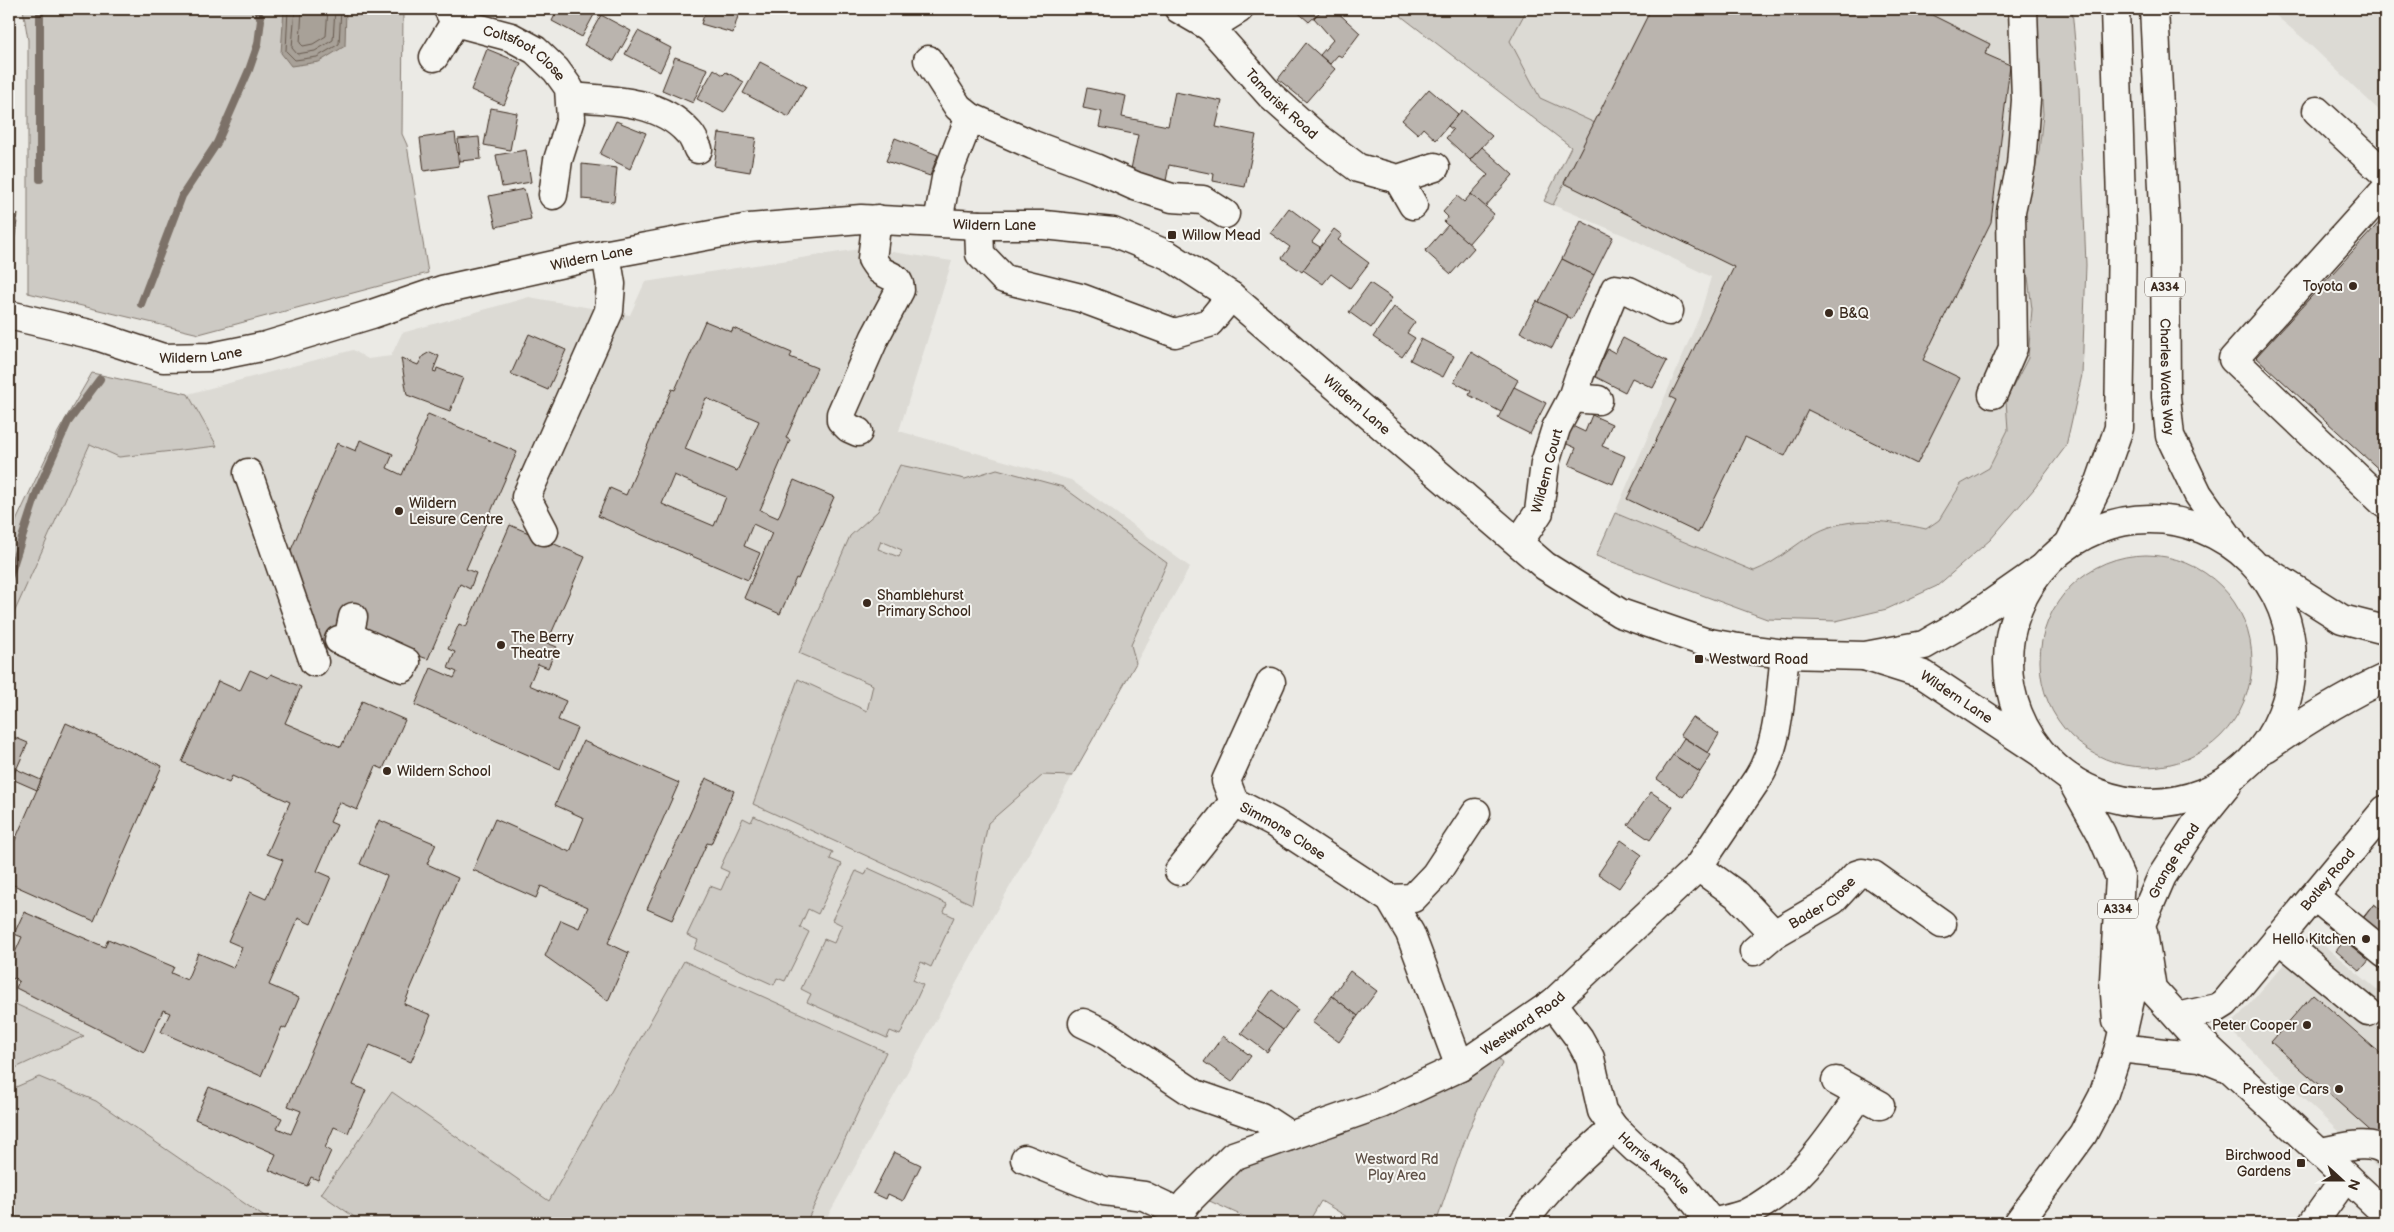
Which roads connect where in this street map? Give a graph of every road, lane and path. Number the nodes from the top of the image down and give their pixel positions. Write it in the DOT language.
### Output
graph roads {
  1 [pos="1179,9"];
  2 [pos="1239,9"];
  3 [pos="2022,9"];
  4 [pos="2115,9"];
  5 [pos="2154,9"];
  6 [pos="451,16"];
  7 [pos="1210,27"];
  8 [pos="434,57"];
  9 [pos="928,60"];
  10 [pos="571,96"];
  11 [pos="2317,111"];
  12 [pos="970,117"];
  13 [pos="698,149"];
  14 [pos="1435,167"];
  15 [pos="2385,174"];
  16 [pos="1398,179"];
  17 [pos="2385,190"];
  18 [pos="553,195"];
  19 [pos="1413,205"];
  20 [pos="1225,214"];
  21 [pos="876,219"];
  22 [pos="938,222"];
  23 [pos="979,225"];
  24 [pos="606,254"];
  25 [pos="1231,296"];
  26 [pos="1668,311"];
  27 [pos="9,315"];
  28 [pos="1993,394"];
  29 [pos="858,432"];
  30 [pos="248,472"];
  31 [pos="2385,504"];
  32 [pos="544,531"];
  33 [pos="1519,542"];
  34 [pos="2069,544"];
  35 [pos="2245,555"];
  36 [pos="2041,569"];
  37 [pos="2385,630"];
  38 [pos="341,634"];
  39 [pos="1785,654"];
  40 [pos="1865,656"];
  41 [pos="2385,678"];
  42 [pos="1271,682"];
  43 [pos="2040,752"];
  44 [pos="2258,754"];
  45 [pos="2236,774"];
  46 [pos="2072,781"];
  47 [pos="1234,802"];
  48 [pos="2385,810"];
  49 [pos="1476,813"];
  50 [pos="1698,867"];
  51 [pos="1180,872"];
  52 [pos="2314,896"];
  53 [pos="1390,899"];
  54 [pos="2142,922"];
  55 [pos="1942,924"];
  56 [pos="1774,934"];
  57 [pos="2278,938"];
  58 [pos="1754,951"];
  59 [pos="2385,954"];
  60 [pos="1553,1003"];
  61 [pos="2368,1012"];
  62 [pos="2178,1017"];
  63 [pos="1083,1023"];
  64 [pos="2119,1048"];
  65 [pos="1460,1067"];
  66 [pos="2231,1069"];
  67 [pos="1836,1081"];
  68 [pos="1614,1128"];
  69 [pos="1290,1136"];
  70 [pos="2320,1152"];
  71 [pos="2385,1152"];
  72 [pos="1025,1159"];
  73 [pos="2346,1177"];
  74 [pos="2385,1213"];
  75 [pos="1176,1218"];
  76 [pos="1523,1223"];
  77 [pos="1711,1223"];
  78 [pos="2018,1223"];
  79 [pos="2313,1223"];
  1 -- 7 [label="street, Tamarisk Road"];
  2 -- 7 [label="street"];
  3 -- 28 [label="street"];
  4 -- 34 [label="street"];
  5 -- 35 [label="street, Charles Watts Way / A334"];
  6 -- 8 [label="street, Coltsfoot Close"];
  6 -- 10 [label="street, Coltsfoot Close"];
  7 -- 16 [label="street, Tamarisk Road"];
  9 -- 12 [label="street"];
  10 -- 13 [label="street"];
  10 -- 18 [label="street, Coltsfoot Close"];
  11 -- 15 [label="street"];
  12 -- 20 [label="street"];
  12 -- 22 [label="street"];
  14 -- 16 [label="street"];
  16 -- 19 [label="street"];
  17 -- 31 [label="street"];
  21 -- 22 [label="street, Wildern Lane"];
  21 -- 24 [label="street, Wildern Lane"];
  21 -- 29 [label="street"];
  22 -- 23 [label="street, Wildern Lane"];
  23 -- 25 [label="street, Wildern Lane"];
  23 -- 25 [label="street"];
  24 -- 27 [label="street, Wildern Lane"];
  24 -- 32 [label="street"];
  25 -- 33 [label="street, Wildern Lane"];
  26 -- 33 [label="street, Wildern Court"];
  30 -- 38 [label="street"];
  33 -- 39 [label="street, Wildern Lane"];
  34 -- 35 [label="street"];
  34 -- 36 [label="street"];
  35 -- 37 [label="street"];
  35 -- 44 [label="street, Charles Watts Way"];
  36 -- 40 [label="street, Wildern Lane"];
  36 -- 43 [label="street"];
  39 -- 40 [label="street, Wildern Lane"];
  39 -- 50 [label="street, Westward Road"];
  40 -- 43 [label="street, Wildern Lane"];
  41 -- 44 [label="street"];
  42 -- 47 [label="street, Simmons Close"];
  43 -- 46 [label="street"];
  44 -- 45 [label="street"];
  45 -- 46 [label="street"];
  45 -- 54 [label="street, Grange Road / A334"];
  46 -- 64 [label="street, Grange Road / A334"];
  47 -- 51 [label="street"];
  47 -- 53 [label="street, Simmons Close"];
  48 -- 52 [label="street, Botley Road"];
  49 -- 53 [label="street"];
  50 -- 56 [label="street, Bader Close"];
  50 -- 60 [label="street, Westward Road"];
  52 -- 57 [label="street, Botley Road"];
  52 -- 59 [label="street"];
  53 -- 65 [label="street, Simmons Close"];
  54 -- 62 [label="street"];
  54 -- 64 [label="street, Grange Road / A334"];
  55 -- 56 [label="street, Bader Close"];
  56 -- 58 [label="street, Bader Close"];
  57 -- 61 [label="street"];
  57 -- 62 [label="street, Botley Road"];
  60 -- 65 [label="street, Westward Road"];
  60 -- 68 [label="street, Harris Avenue"];
  62 -- 66 [label="street"];
  63 -- 69 [label="street"];
  64 -- 66 [label="street"];
  64 -- 78 [label="street, Grange Road / A334"];
  65 -- 69 [label="street, Westward Road"];
  66 -- 70 [label="street"];
  67 -- 77 [label="street, Harris Avenue"];
  68 -- 76 [label="street"];
  68 -- 77 [label="street, Harris Avenue"];
  69 -- 75 [label="street, Westward Road"];
  70 -- 71 [label="street"];
  70 -- 73 [label="street"];
  72 -- 75 [label="street"];
  73 -- 74 [label="street"];
  73 -- 79 [label="street"];
}
